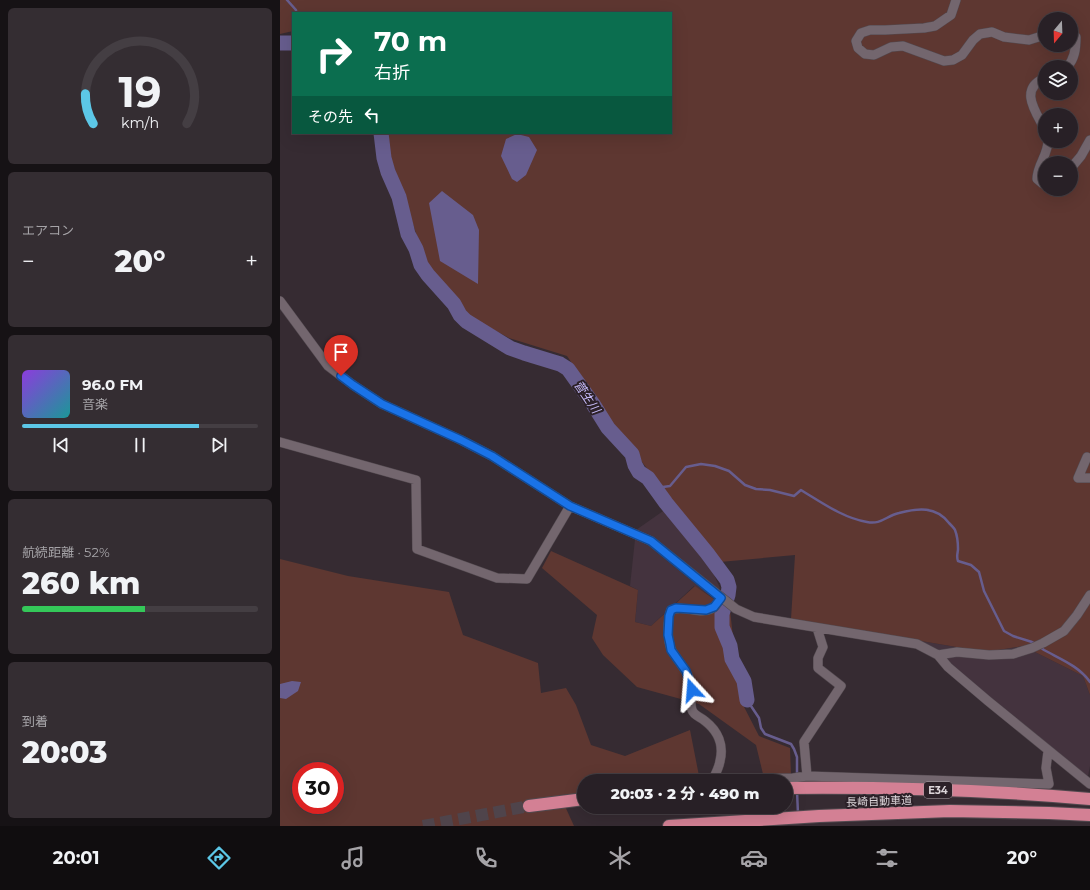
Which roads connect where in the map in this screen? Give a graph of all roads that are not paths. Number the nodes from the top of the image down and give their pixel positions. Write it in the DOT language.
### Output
graph roads {
  1 [pos="956,0"];
  2 [pos="1038,37"];
  3 [pos="1038,81"];
  4 [pos="1038,117"];
  5 [pos="1090,140"];
  6 [pos="1078,160"];
  7 [pos="1038,170"];
  8 [pos="1038,180"];
  9 [pos="280,302"];
  10 [pos="280,442"];
  11 [pos="1086,457"];
  12 [pos="1090,478"];
  13 [pos="570,506"];
  14 [pos="1090,595"];
  15 [pos="721,598"];
  16 [pos="817,628"];
  17 [pos="938,655"];
  18 [pos="1048,751"];
  19 [pos="715,774"];
  20 [pos="807,776"];
  21 [pos="793,778"];
  22 [pos="1090,784"];
  23 [pos="793,788"];
  24 [pos="1090,799"];
  25 [pos="577,800"];
  26 [pos="529,806"];
  27 [pos="1090,815"];
  28 [pos="669,826"];
  1 -- 2 [label="street"];
  3 -- 4 [label="street"];
  5 -- 6 [label="street"];
  7 -- 8 [label="street"];
  9 -- 13 [label="street"];
  10 -- 13 [label="street"];
  11 -- 12 [label="street"];
  13 -- 15 [label="street"];
  14 -- 17 [label="street"];
  15 -- 16 [label="street"];
  15 -- 19 [label="street"];
  16 -- 17 [label="street"];
  16 -- 20 [label="street"];
  17 -- 18 [label="street"];
  18 -- 20 [label="street"];
  18 -- 22 [label="street"];
  20 -- 21 [label="street"];
  23 -- 24 [label="highway, 長崎自動車道 / E34"];
  25 -- 26 [label="highway"];
  27 -- 28 [label="highway, 長崎自動車道 / E34"];
}
